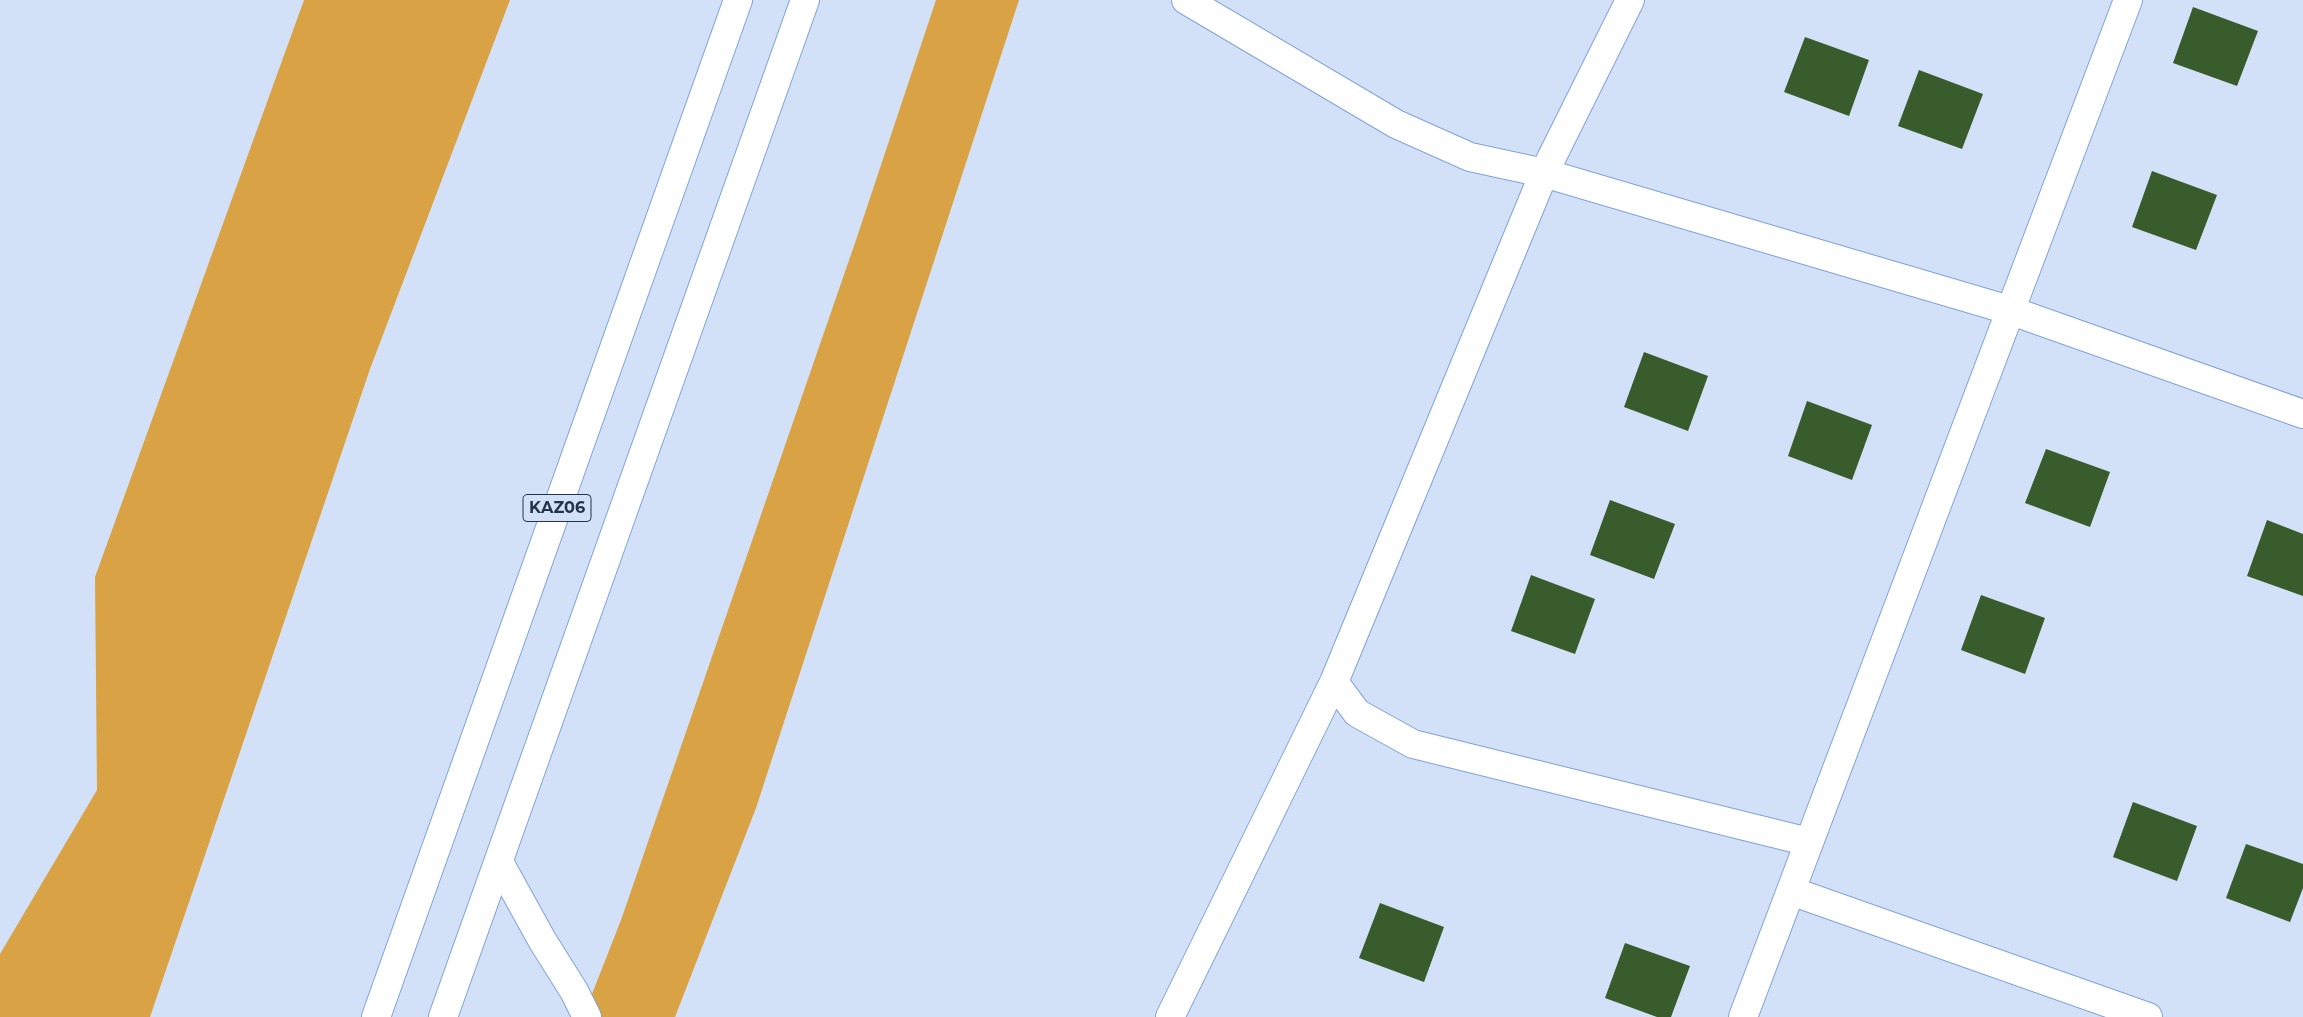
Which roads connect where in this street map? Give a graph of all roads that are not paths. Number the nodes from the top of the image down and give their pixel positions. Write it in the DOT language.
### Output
graph roads {
  1 [pos="738,0"];
  2 [pos="806,0"];
  3 [pos="1186,0"];
  4 [pos="1630,0"];
  5 [pos="2128,0"];
  6 [pos="1544,173"];
  7 [pos="2009,310"];
  8 [pos="2303,414"];
  9 [pos="1334,682"];
  10 [pos="1809,842"];
  11 [pos="499,862"];
  12 [pos="1791,892"];
  13 [pos="376,1017"];
  14 [pos="444,1017"];
  15 [pos="587,1017"];
  16 [pos="1170,1017"];
  17 [pos="1743,1017"];
  18 [pos="2148,1017"];
  1 -- 13 [label="main road, KАZ06"];
  2 -- 11 [label="main road"];
  3 -- 6 [label="main road"];
  4 -- 6 [label="main road"];
  5 -- 7 [label="main road"];
  6 -- 7 [label="main road"];
  6 -- 9 [label="main road"];
  7 -- 8 [label="main road"];
  7 -- 10 [label="main road"];
  9 -- 10 [label="main road"];
  9 -- 16 [label="main road"];
  10 -- 12 [label="main road"];
  11 -- 14 [label="main road"];
  11 -- 15 [label="main road"];
  12 -- 17 [label="main road"];
  12 -- 18 [label="main road"];
}
